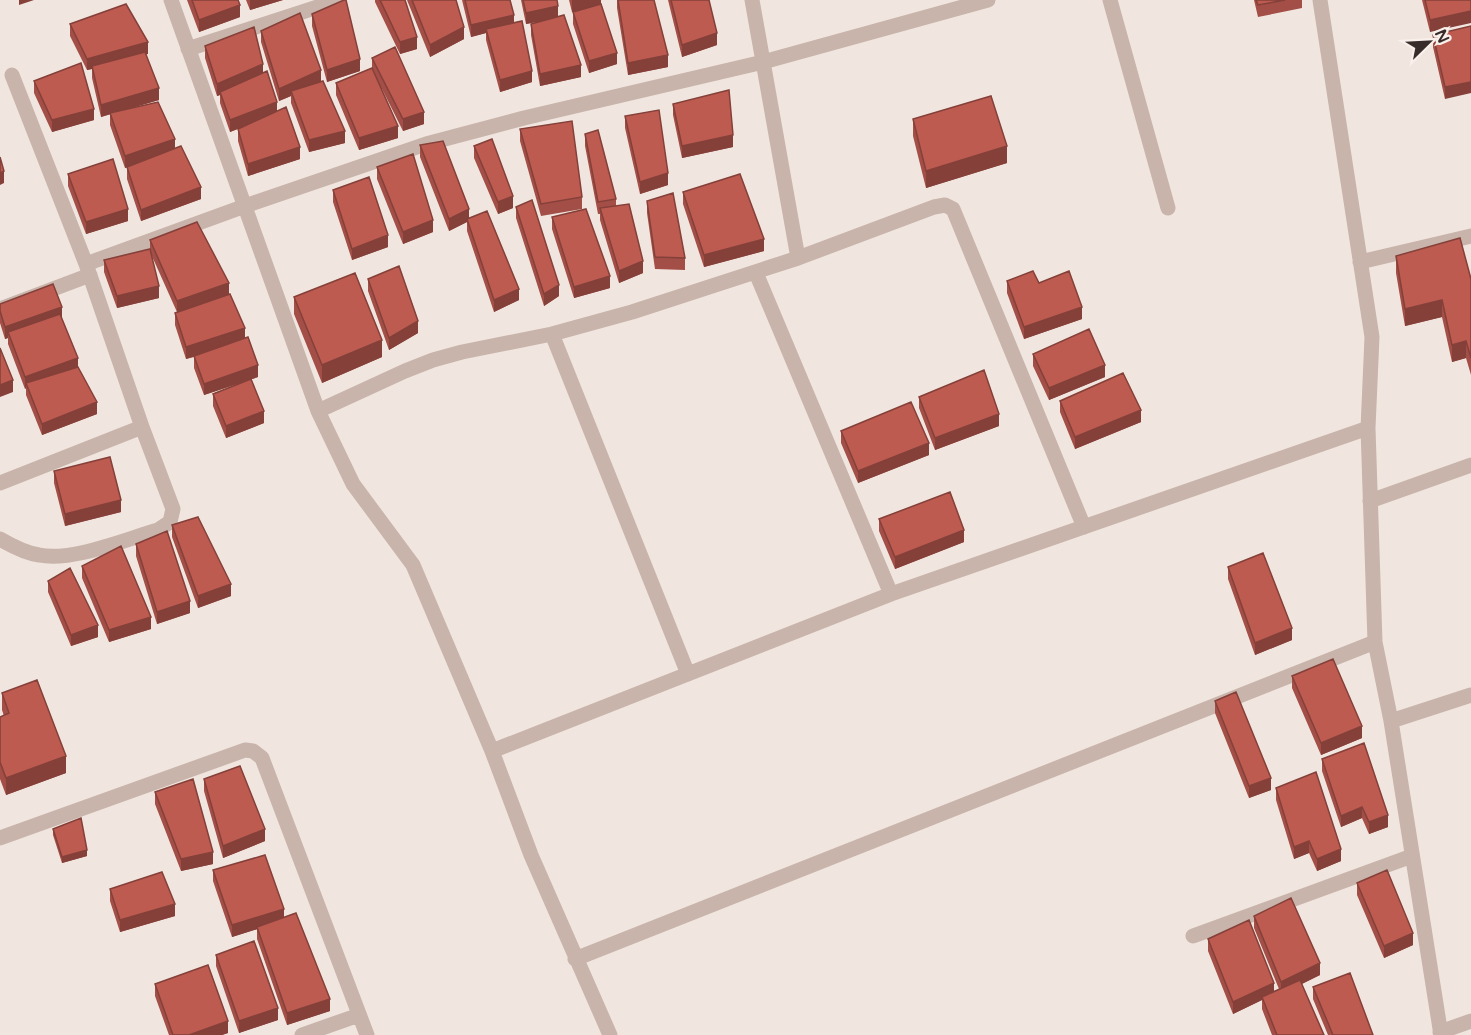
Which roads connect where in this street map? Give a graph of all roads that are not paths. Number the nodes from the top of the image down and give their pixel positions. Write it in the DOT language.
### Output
graph roads {
  1 [pos="171,0"];
  2 [pos="339,0"];
  3 [pos="752,0"];
  4 [pos="988,0"];
  5 [pos="1110,0"];
  6 [pos="1320,0"];
  7 [pos="188,49"];
  8 [pos="763,62"];
  9 [pos="12,75"];
  10 [pos="245,206"];
  11 [pos="1168,208"];
  12 [pos="1471,236"];
  13 [pos="798,258"];
  14 [pos="1360,262"];
  15 [pos="88,269"];
  16 [pos="756,273"];
  17 [pos="0,309"];
  18 [pos="552,334"];
  19 [pos="318,411"];
  20 [pos="142,427"];
  21 [pos="1368,428"];
  22 [pos="1471,465"];
  23 [pos="0,483"];
  24 [pos="1370,501"];
  25 [pos="1084,527"];
  26 [pos="0,539"];
  27 [pos="891,594"];
  28 [pos="1376,642"];
  29 [pos="688,674"];
  30 [pos="1471,695"];
  31 [pos="1391,721"];
  32 [pos="492,751"];
  33 [pos="0,838"];
  34 [pos="1412,856"];
  35 [pos="1193,936"];
  36 [pos="575,959"];
  37 [pos="359,1015"];
  38 [pos="1471,1021"];
  39 [pos="1441,1034"];
  40 [pos="302,1035"];
  41 [pos="367,1035"];
  42 [pos="610,1035"];
  1 -- 7 [label="street"];
  2 -- 7 [label="street"];
  3 -- 8 [label="street"];
  4 -- 8 [label="street"];
  5 -- 11 [label="street"];
  6 -- 14 [label="street"];
  7 -- 10 [label="street"];
  8 -- 10 [label="street"];
  8 -- 13 [label="street"];
  9 -- 15 [label="street"];
  10 -- 15 [label="street"];
  10 -- 19 [label="street"];
  12 -- 14 [label="street"];
  13 -- 16 [label="street"];
  13 -- 25 [label="street"];
  14 -- 21 [label="street"];
  15 -- 17 [label="street"];
  15 -- 20 [label="street"];
  16 -- 18 [label="street"];
  16 -- 27 [label="street"];
  18 -- 19 [label="street"];
  18 -- 29 [label="street"];
  19 -- 32 [label="street"];
  20 -- 23 [label="street"];
  20 -- 26 [label="street"];
  21 -- 24 [label="street"];
  21 -- 25 [label="street"];
  22 -- 24 [label="street"];
  24 -- 28 [label="street"];
  25 -- 27 [label="street"];
  27 -- 29 [label="street"];
  28 -- 31 [label="street"];
  28 -- 36 [label="street"];
  29 -- 32 [label="street"];
  30 -- 31 [label="street"];
  31 -- 34 [label="street"];
  32 -- 36 [label="street"];
  33 -- 37 [label="street"];
  34 -- 35 [label="street"];
  34 -- 39 [label="street"];
  36 -- 42 [label="street"];
  37 -- 40 [label="street"];
  37 -- 41 [label="street"];
  38 -- 39 [label="street"];
}
